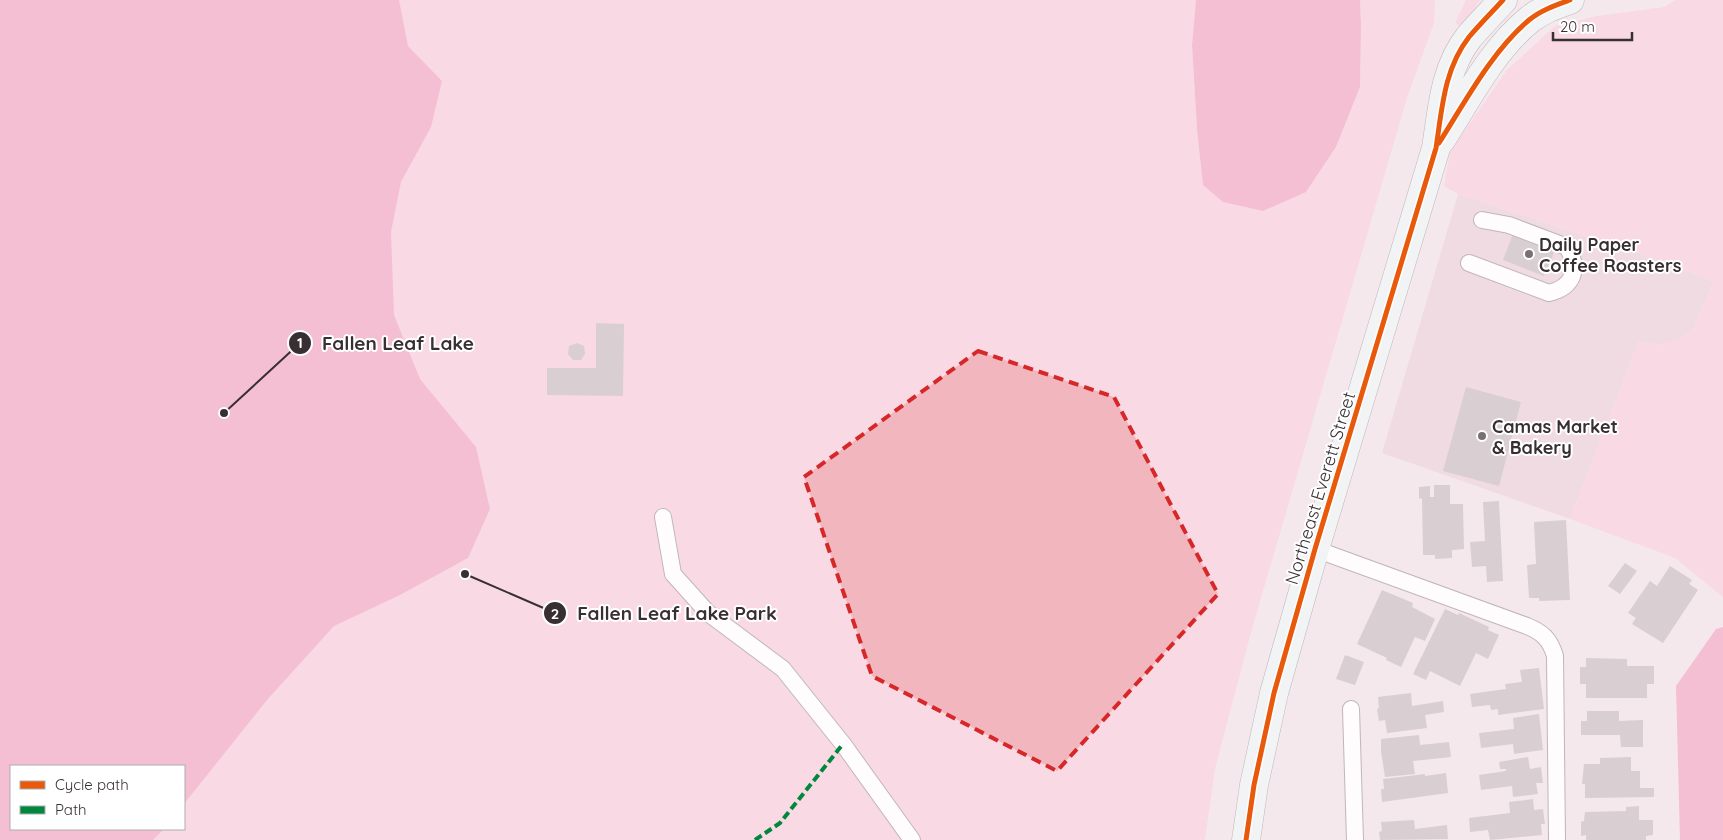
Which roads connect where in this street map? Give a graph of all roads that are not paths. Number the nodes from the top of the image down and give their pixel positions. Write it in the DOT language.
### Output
graph roads {
  1 [pos="1504,0"];
  2 [pos="1570,0"];
  3 [pos="1436,148"];
  4 [pos="1482,220"];
  5 [pos="1469,263"];
  6 [pos="663,517"];
  7 [pos="1316,549"];
  8 [pos="1351,710"];
  9 [pos="912,840"];
  10 [pos="1246,840"];
  11 [pos="1355,840"];
  12 [pos="1557,840"];
  1 -- 3 [label="main road, Northeast Everett Street"];
  2 -- 3 [label="main road, Northeast Everett Street"];
  3 -- 7 [label="main road, Northeast Everett Street"];
  4 -- 5 [label="lane"];
  6 -- 9 [label="lane"];
  7 -- 10 [label="main road, Northeast Everett Street"];
  7 -- 12 [label="lane"];
  8 -- 11 [label="lane"];
}
